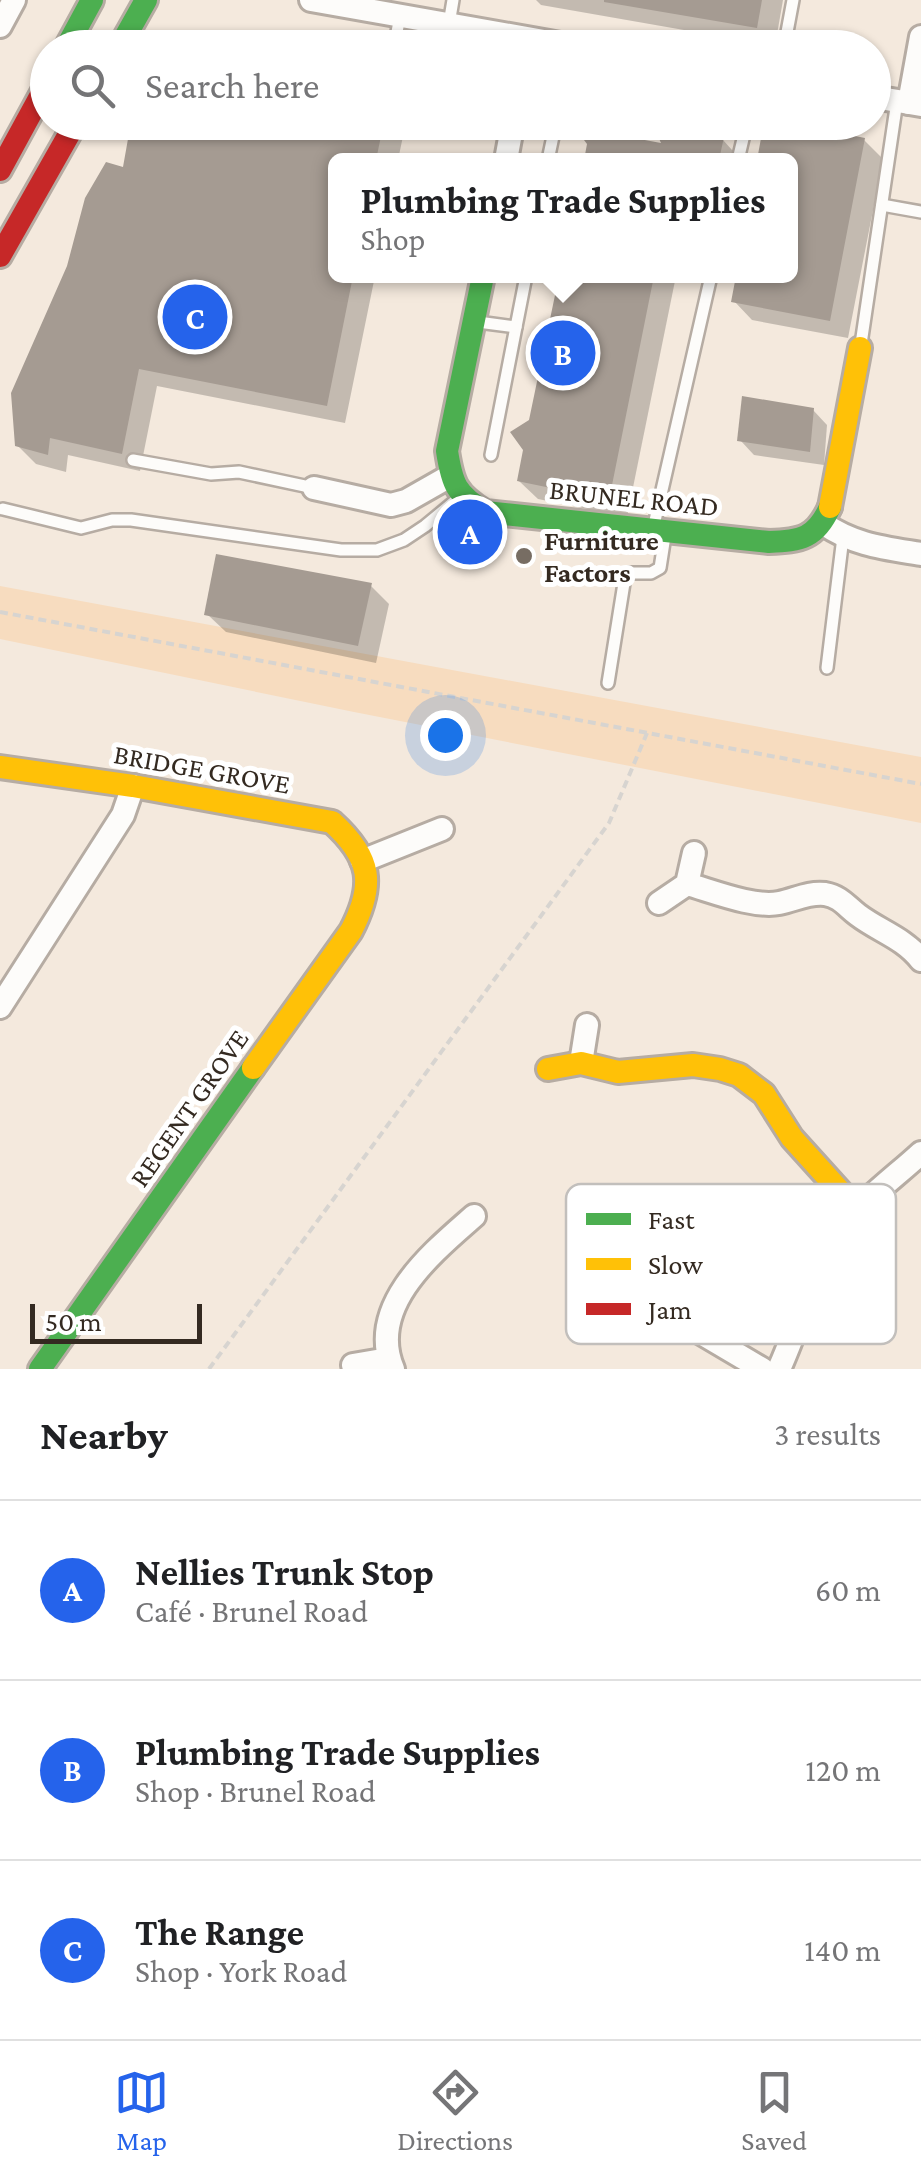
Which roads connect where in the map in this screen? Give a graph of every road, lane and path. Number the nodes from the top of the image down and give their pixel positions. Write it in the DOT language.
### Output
graph roads {
  1 [pos="14,0"];
  2 [pos="92,0"];
  3 [pos="146,0"];
  4 [pos="311,0"];
  5 [pos="453,0"];
  6 [pos="792,0"];
  7 [pos="400,16"];
  8 [pos="449,24"];
  9 [pos="0,26"];
  10 [pos="76,30"];
  11 [pos="129,30"];
  12 [pos="397,30"];
  13 [pos="474,30"];
  14 [pos="787,30"];
  15 [pos="921,37"];
  16 [pos="909,103"];
  17 [pos="30,115"];
  18 [pos="66,140"];
  19 [pos="0,170"];
  20 [pos="882,205"];
  21 [pos="921,212"];
  22 [pos="0,256"];
  23 [pos="482,283"];
  24 [pos="525,283"];
  25 [pos="710,283"];
  26 [pos="474,322"];
  27 [pos="516,328"];
  28 [pos="860,348"];
  29 [pos="491,455"];
  30 [pos="133,460"];
  31 [pos="455,487"];
  32 [pos="314,488"];
  33 [pos="3,509"];
  34 [pos="833,530"];
  35 [pos="659,531"];
  36 [pos="921,554"];
  37 [pos="0,612"];
  38 [pos="827,668"];
  39 [pos="608,683"];
  40 [pos="647,733"];
  41 [pos="0,767"];
  42 [pos="921,784"];
  43 [pos="133,786"];
  44 [pos="442,829"];
  45 [pos="694,853"];
  46 [pos="364,867"];
  47 [pos="687,884"];
  48 [pos="660,904"];
  49 [pos="921,960"];
  50 [pos="0,1008"];
  51 [pos="587,1025"];
  52 [pos="581,1063"];
  53 [pos="548,1069"];
  54 [pos="921,1153"];
  55 [pos="834,1184"];
  56 [pos="886,1184"];
  57 [pos="474,1216"];
  58 [pos="721,1344"];
  59 [pos="789,1344"];
  60 [pos="391,1364"];
  61 [pos="354,1365"];
  62 [pos="40,1369"];
  63 [pos="209,1369"];
  64 [pos="762,1369"];
  65 [pos="778,1369"];
  1 -- 9 [label="street"];
  2 -- 10 [label="main road"];
  3 -- 11 [label="main road"];
  4 -- 7 [label="street"];
  5 -- 8 [label="lane"];
  6 -- 14 [label="lane"];
  7 -- 8 [label="street"];
  7 -- 12 [label="lane"];
  8 -- 13 [label="street"];
  15 -- 16 [label="street"];
  16 -- 20 [label="lane"];
  17 -- 19 [label="main road"];
  18 -- 22 [label="main road"];
  20 -- 21 [label="lane"];
  20 -- 28 [label="lane"];
  23 -- 26 [label="main road"];
  24 -- 27 [label="lane"];
  25 -- 35 [label="lane"];
  26 -- 27 [label="lane"];
  26 -- 31 [label="main road"];
  27 -- 29 [label="lane"];
  28 -- 34 [label="main road"];
  30 -- 32 [label="lane"];
  31 -- 32 [label="street"];
  31 -- 33 [label="lane"];
  31 -- 35 [label="main road, BRUNEL ROAD"];
  34 -- 35 [label="main road, BRUNEL ROAD"];
  34 -- 36 [label="street"];
  34 -- 38 [label="lane"];
  35 -- 39 [label="lane"];
  37 -- 40 [label="path"];
  40 -- 42 [label="path"];
  40 -- 63 [label="path"];
  41 -- 43 [label="main road, BRIDGE GROVE"];
  43 -- 46 [label="main road, BRIDGE GROVE"];
  43 -- 50 [label="street"];
  44 -- 46 [label="street"];
  45 -- 47 [label="street"];
  46 -- 62 [label="main road, REGENT GROVE"];
  47 -- 48 [label="street"];
  47 -- 49 [label="street"];
  51 -- 52 [label="street"];
  52 -- 53 [label="main road"];
  52 -- 55 [label="main road"];
  54 -- 56 [label="street"];
  57 -- 60 [label="street"];
  58 -- 64 [label="street"];
  59 -- 65 [label="street"];
  60 -- 61 [label="street"];
}
